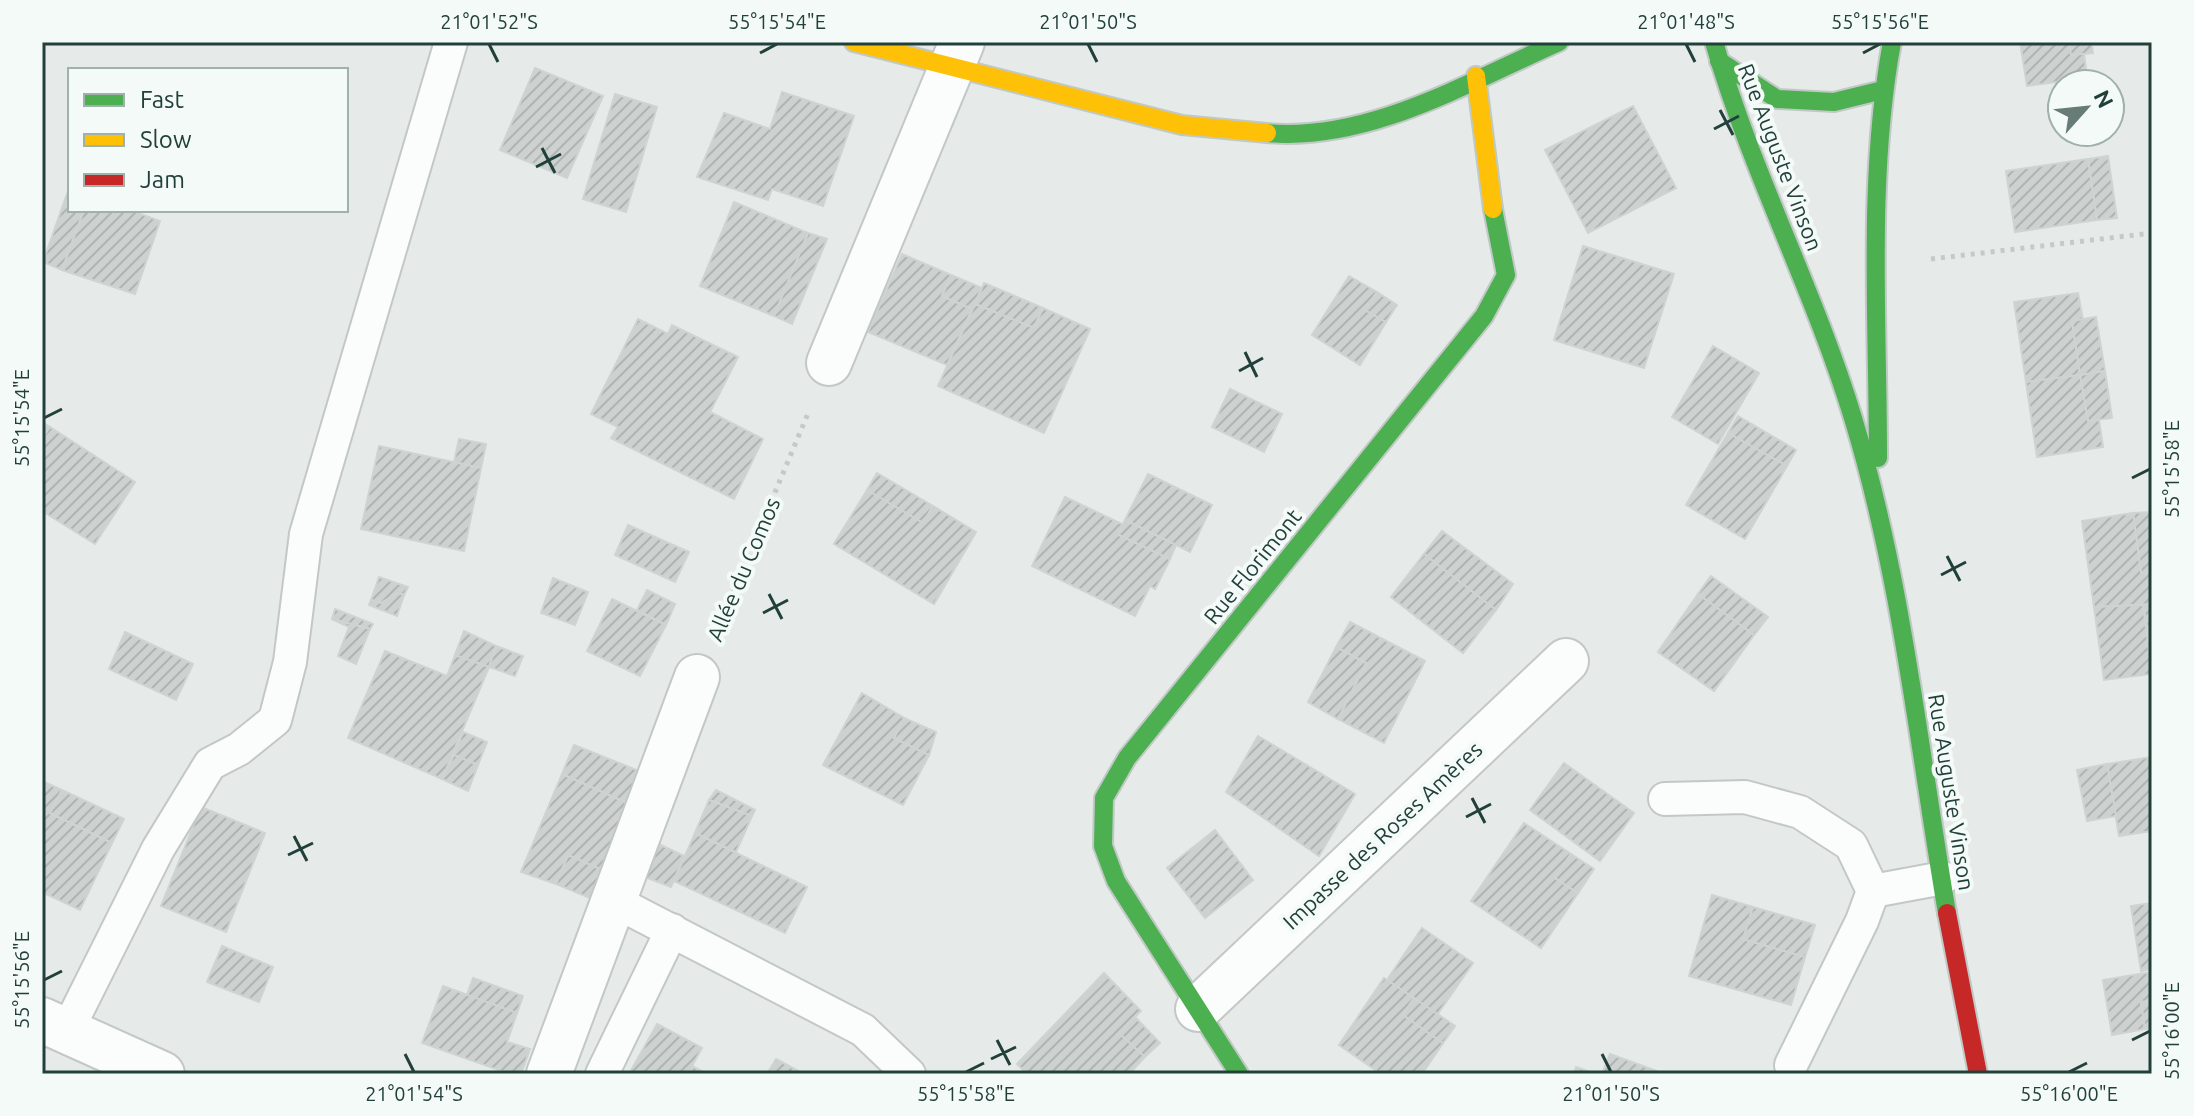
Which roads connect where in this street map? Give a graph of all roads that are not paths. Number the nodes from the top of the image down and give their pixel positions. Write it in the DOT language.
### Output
graph roads {
  1 [pos="451,42"];
  2 [pos="854,42"];
  3 [pos="1559,42"];
  4 [pos="1714,42"];
  5 [pos="1892,42"];
  6 [pos="956,55"];
  7 [pos="1719,61"];
  8 [pos="1476,76"];
  9 [pos="1883,90"];
  10 [pos="829,363"];
  11 [pos="1879,517"];
  12 [pos="1566,661"];
  13 [pos="697,677"];
  14 [pos="1665,799"];
  15 [pos="1943,878"];
  16 [pos="1873,891"];
  17 [pos="614,901"];
  18 [pos="672,930"];
  19 [pos="1198,1009"];
  20 [pos="54,1025"];
  21 [pos="1791,1065"];
  22 [pos="162,1074"];
  23 [pos="549,1074"];
  24 [pos="602,1074"];
  25 [pos="909,1074"];
  26 [pos="1239,1074"];
  27 [pos="1978,1074"];
  1 -- 20 [label="lane"];
  2 -- 6 [label="street"];
  3 -- 8 [label="street"];
  4 -- 7 [label="street, Rue Auguste Vinson"];
  5 -- 9 [label="street, Rue Auguste Vinson"];
  6 -- 8 [label="street"];
  6 -- 10 [label="street"];
  7 -- 9 [label="street"];
  7 -- 11 [label="street, Rue Auguste Vinson"];
  8 -- 19 [label="street, Rue Florimont"];
  9 -- 11 [label="street, Rue Auguste Vinson"];
  11 -- 15 [label="street, Rue Auguste Vinson"];
  12 -- 19 [label="street, Impasse des Roses Amères"];
  13 -- 17 [label="street"];
  14 -- 16 [label="lane"];
  15 -- 16 [label="lane"];
  15 -- 27 [label="street, Rue Auguste Vinson"];
  16 -- 21 [label="lane"];
  17 -- 18 [label="lane"];
  17 -- 23 [label="street"];
  18 -- 24 [label="lane"];
  18 -- 25 [label="lane"];
  19 -- 26 [label="street, Rue Florimont"];
  20 -- 22 [label="street"];
}
